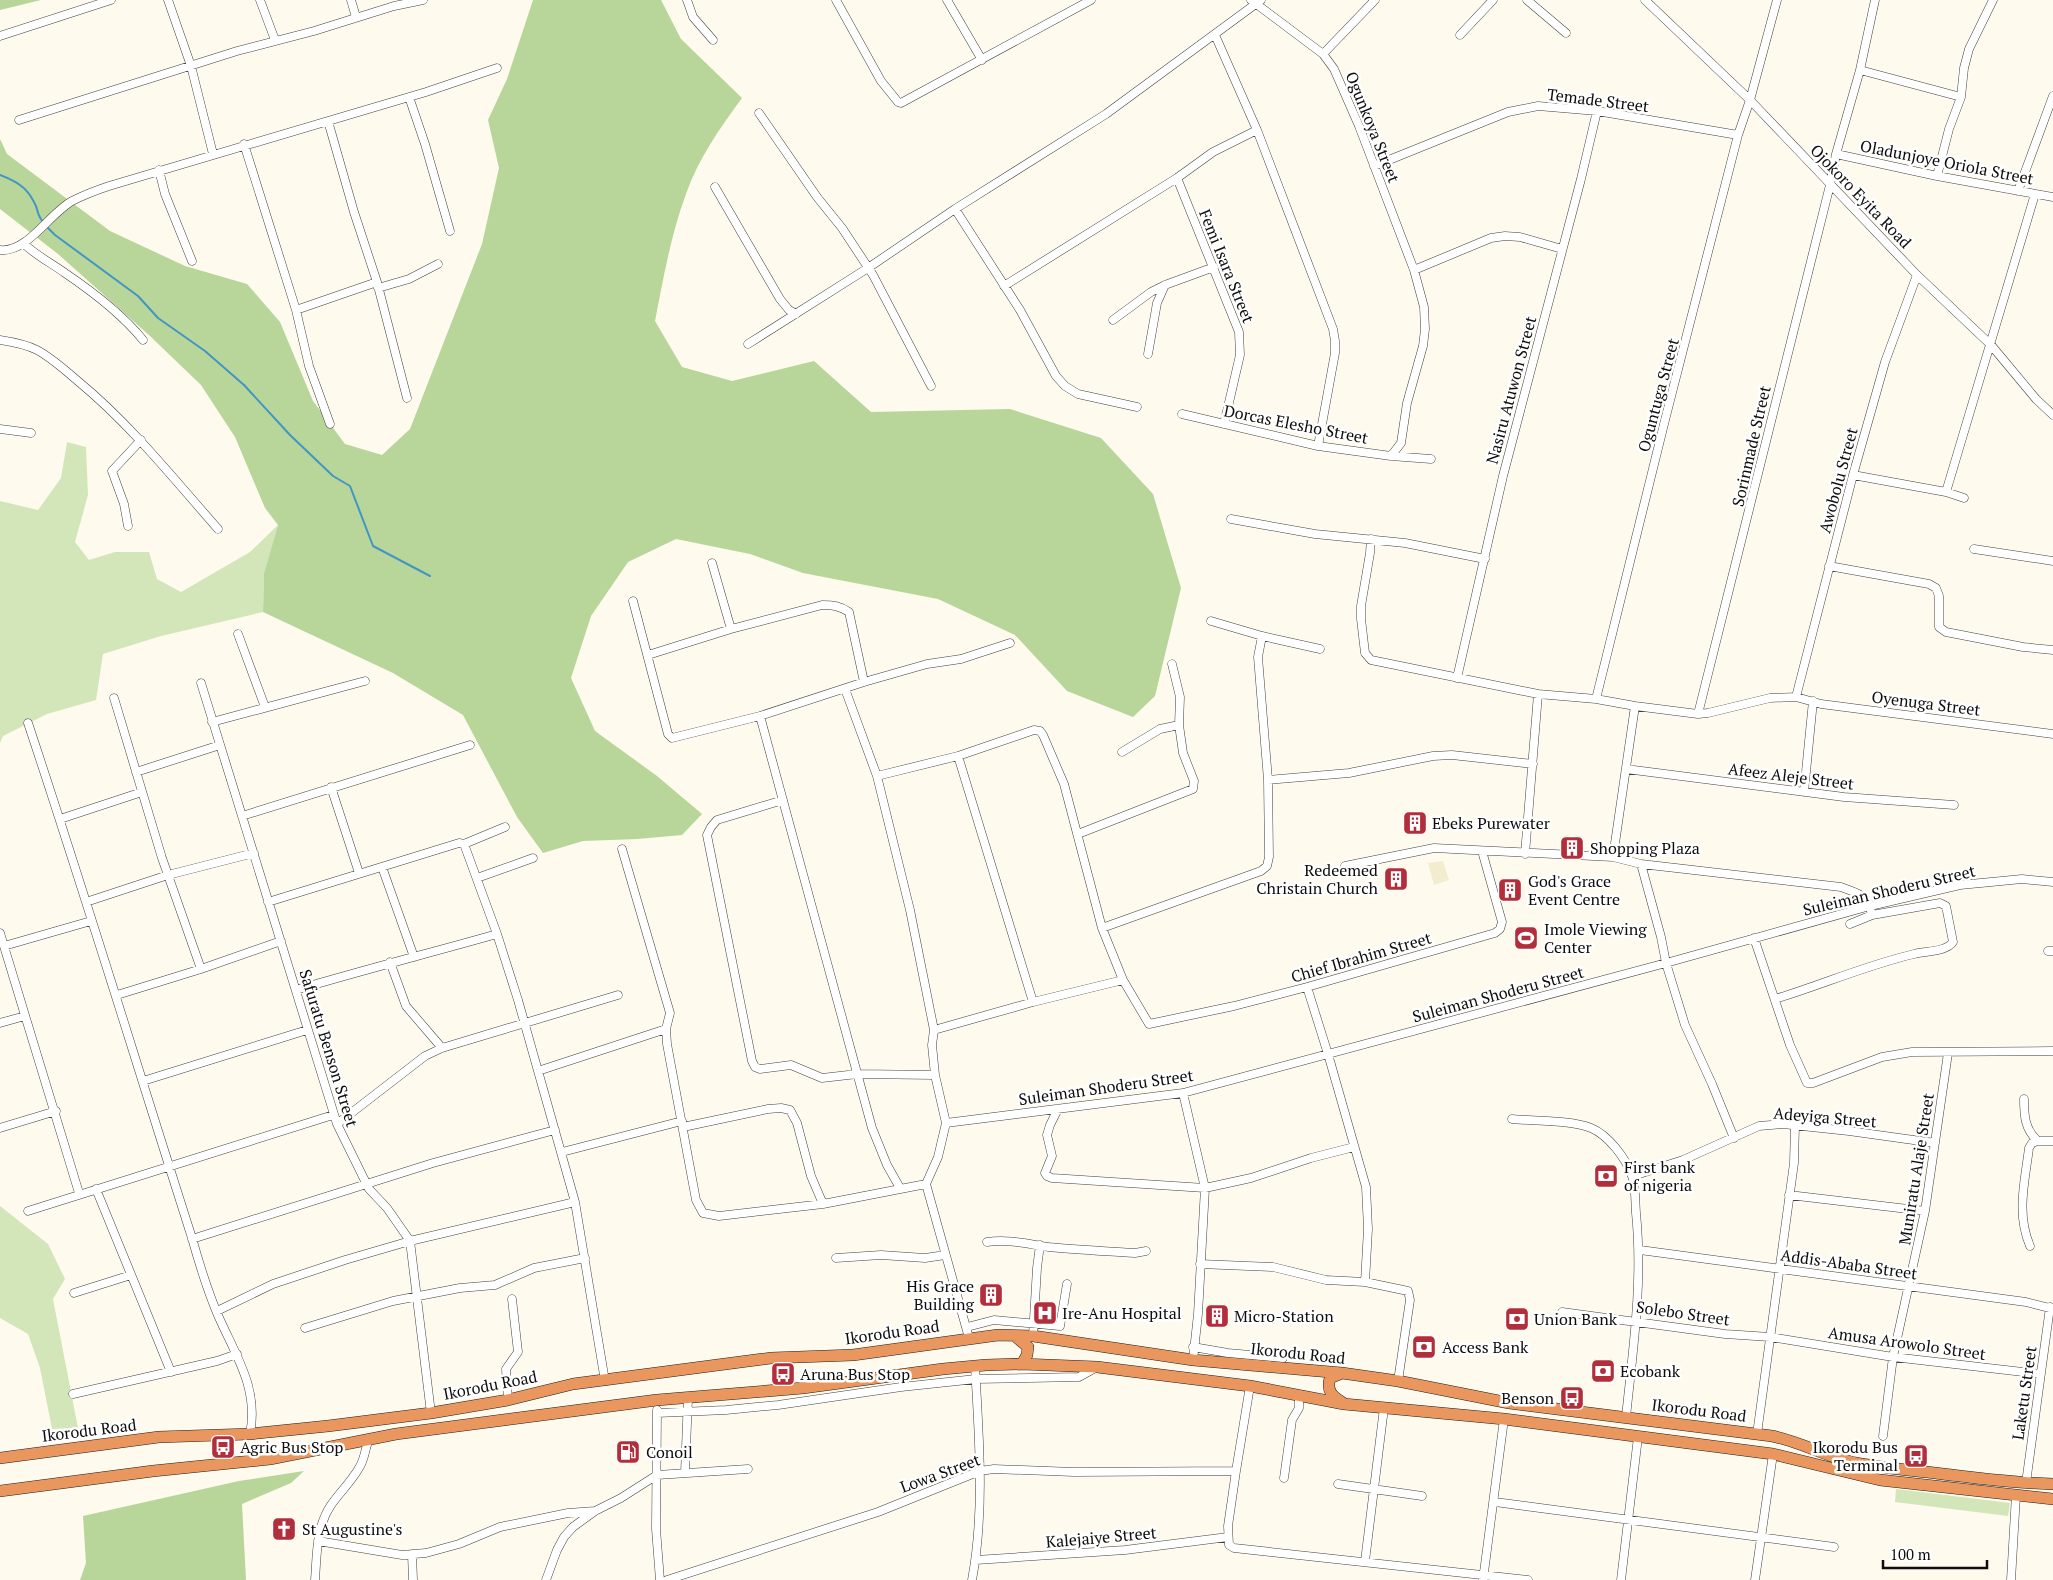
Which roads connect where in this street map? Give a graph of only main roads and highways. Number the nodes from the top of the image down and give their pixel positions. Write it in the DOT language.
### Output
graph roads {
  1 [pos="1013,1336"];
  2 [pos="1022,1364"];
  3 [pos="1342,1374"];
  4 [pos="1344,1404"];
  5 [pos="0,1458"];
  6 [pos="2053,1484"];
  7 [pos="0,1491"];
  8 [pos="2053,1499"];
  1 -- 2 [label="highway"];
  1 -- 3 [label="highway, Ikorodu Road"];
  1 -- 5 [label="highway, Ikorodu Road"];
  2 -- 4 [label="highway, Ikorodu Road"];
  2 -- 7 [label="highway, Ikorodu Road"];
  3 -- 4 [label="highway"];
  3 -- 6 [label="highway, Ikorodu Road"];
  4 -- 8 [label="highway, Ikorodu Road"];
}
